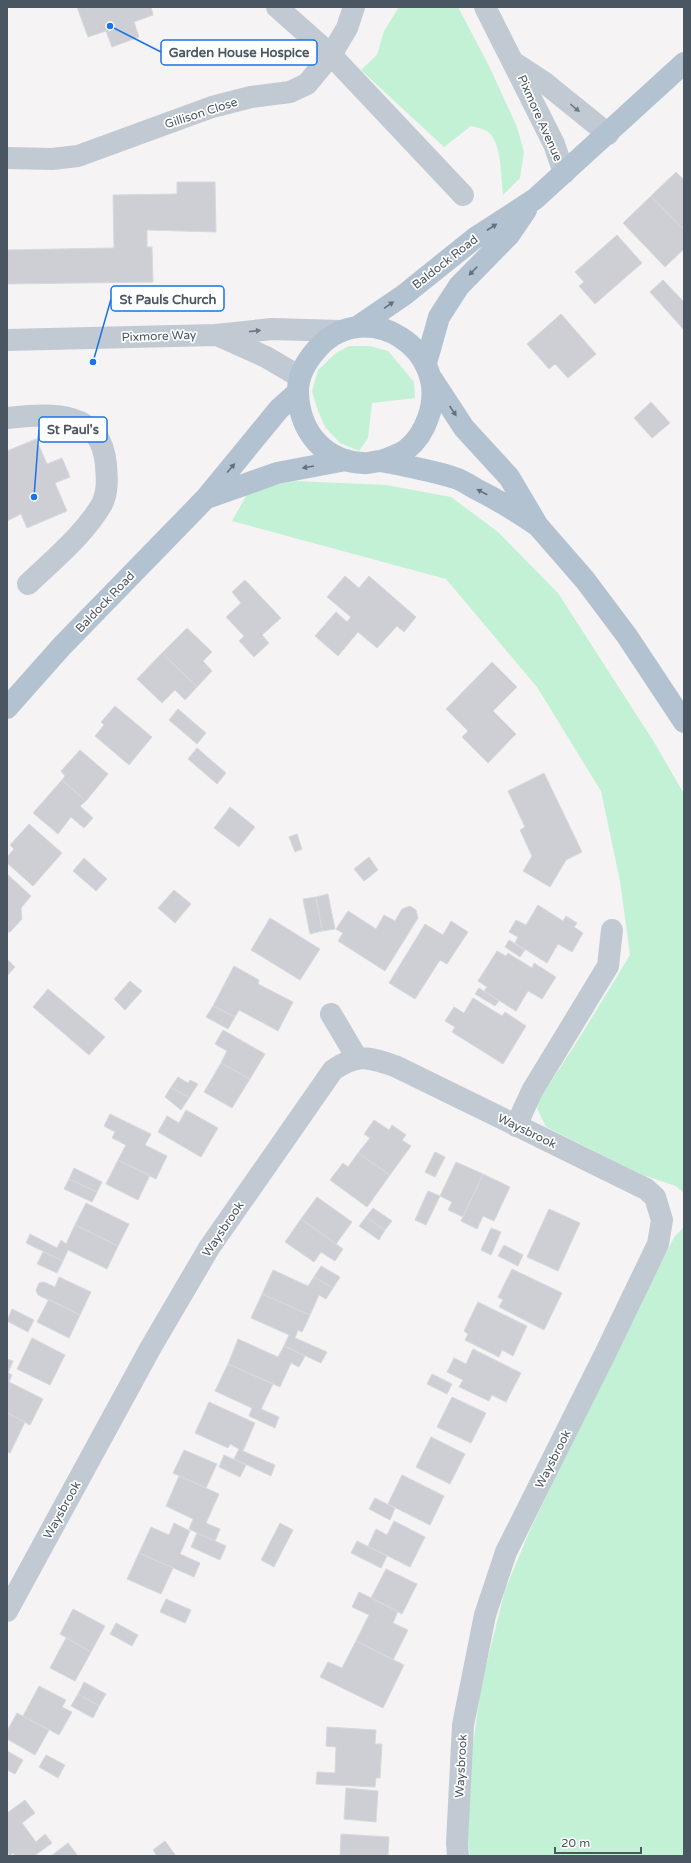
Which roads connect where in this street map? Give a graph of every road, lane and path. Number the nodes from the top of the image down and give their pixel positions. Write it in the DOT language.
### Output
graph roads {
  1 [pos="277,7"];
  2 [pos="354,7"];
  3 [pos="485,7"];
  4 [pos="331,55"];
  5 [pos="515,63"];
  6 [pos="684,63"];
  7 [pos="608,134"];
  8 [pos="7,158"];
  9 [pos="564,173"];
  10 [pos="463,195"];
  11 [pos="535,199"];
  12 [pos="350,329"];
  13 [pos="216,335"];
  14 [pos="7,340"];
  15 [pos="429,371"];
  16 [pos="299,385"];
  17 [pos="7,418"];
  18 [pos="346,460"];
  19 [pos="381,461"];
  20 [pos="206,498"];
  21 [pos="538,526"];
  22 [pos="28,584"];
  23 [pos="7,708"];
  24 [pos="684,722"];
  25 [pos="612,930"];
  26 [pos="331,1014"];
  27 [pos="357,1058"];
  28 [pos="516,1126"];
  29 [pos="14,1580"];
  30 [pos="7,1611"];
  31 [pos="458,1856"];
  1 -- 4 [label="street"];
  2 -- 4 [label="street, Gillison Close"];
  3 -- 5 [label="street, Pixmore Avenue"];
  4 -- 8 [label="street, Gillison Close"];
  4 -- 10 [label="street"];
  5 -- 7 [label="street, Pixmore Avenue, one-way"];
  5 -- 9 [label="street, Pixmore Avenue"];
  6 -- 7 [label="main road, Baldock Road"];
  7 -- 9 [label="main road, Baldock Road"];
  9 -- 11 [label="main road, Baldock Road"];
  12 -- 11 [label="main road, Baldock Road, one-way"];
  11 -- 15 [label="main road, Baldock Road, one-way"];
  13 -- 12 [label="street, Pixmore Way, one-way"];
  12 -- 15 [label="main road"];
  12 -- 16 [label="main road"];
  13 -- 14 [label="street, Pixmore Way"];
  13 -- 16 [label="street, Pixmore Way"];
  15 -- 19 [label="main road"];
  15 -- 21 [label="main road, one-way"];
  16 -- 18 [label="main road"];
  20 -- 16 [label="main road, Baldock Road, one-way"];
  17 -- 22 [label="street"];
  18 -- 19 [label="main road"];
  18 -- 20 [label="main road, Baldock Road, one-way"];
  21 -- 19 [label="main road, one-way"];
  20 -- 23 [label="main road, Baldock Road"];
  21 -- 24 [label="main road"];
  25 -- 28 [label="street"];
  26 -- 27 [label="street"];
  27 -- 28 [label="street, Waysbrook"];
  27 -- 29 [label="street, Waysbrook"];
  28 -- 31 [label="street, Waysbrook"];
  29 -- 30 [label="street, Waysbrook"];
}
